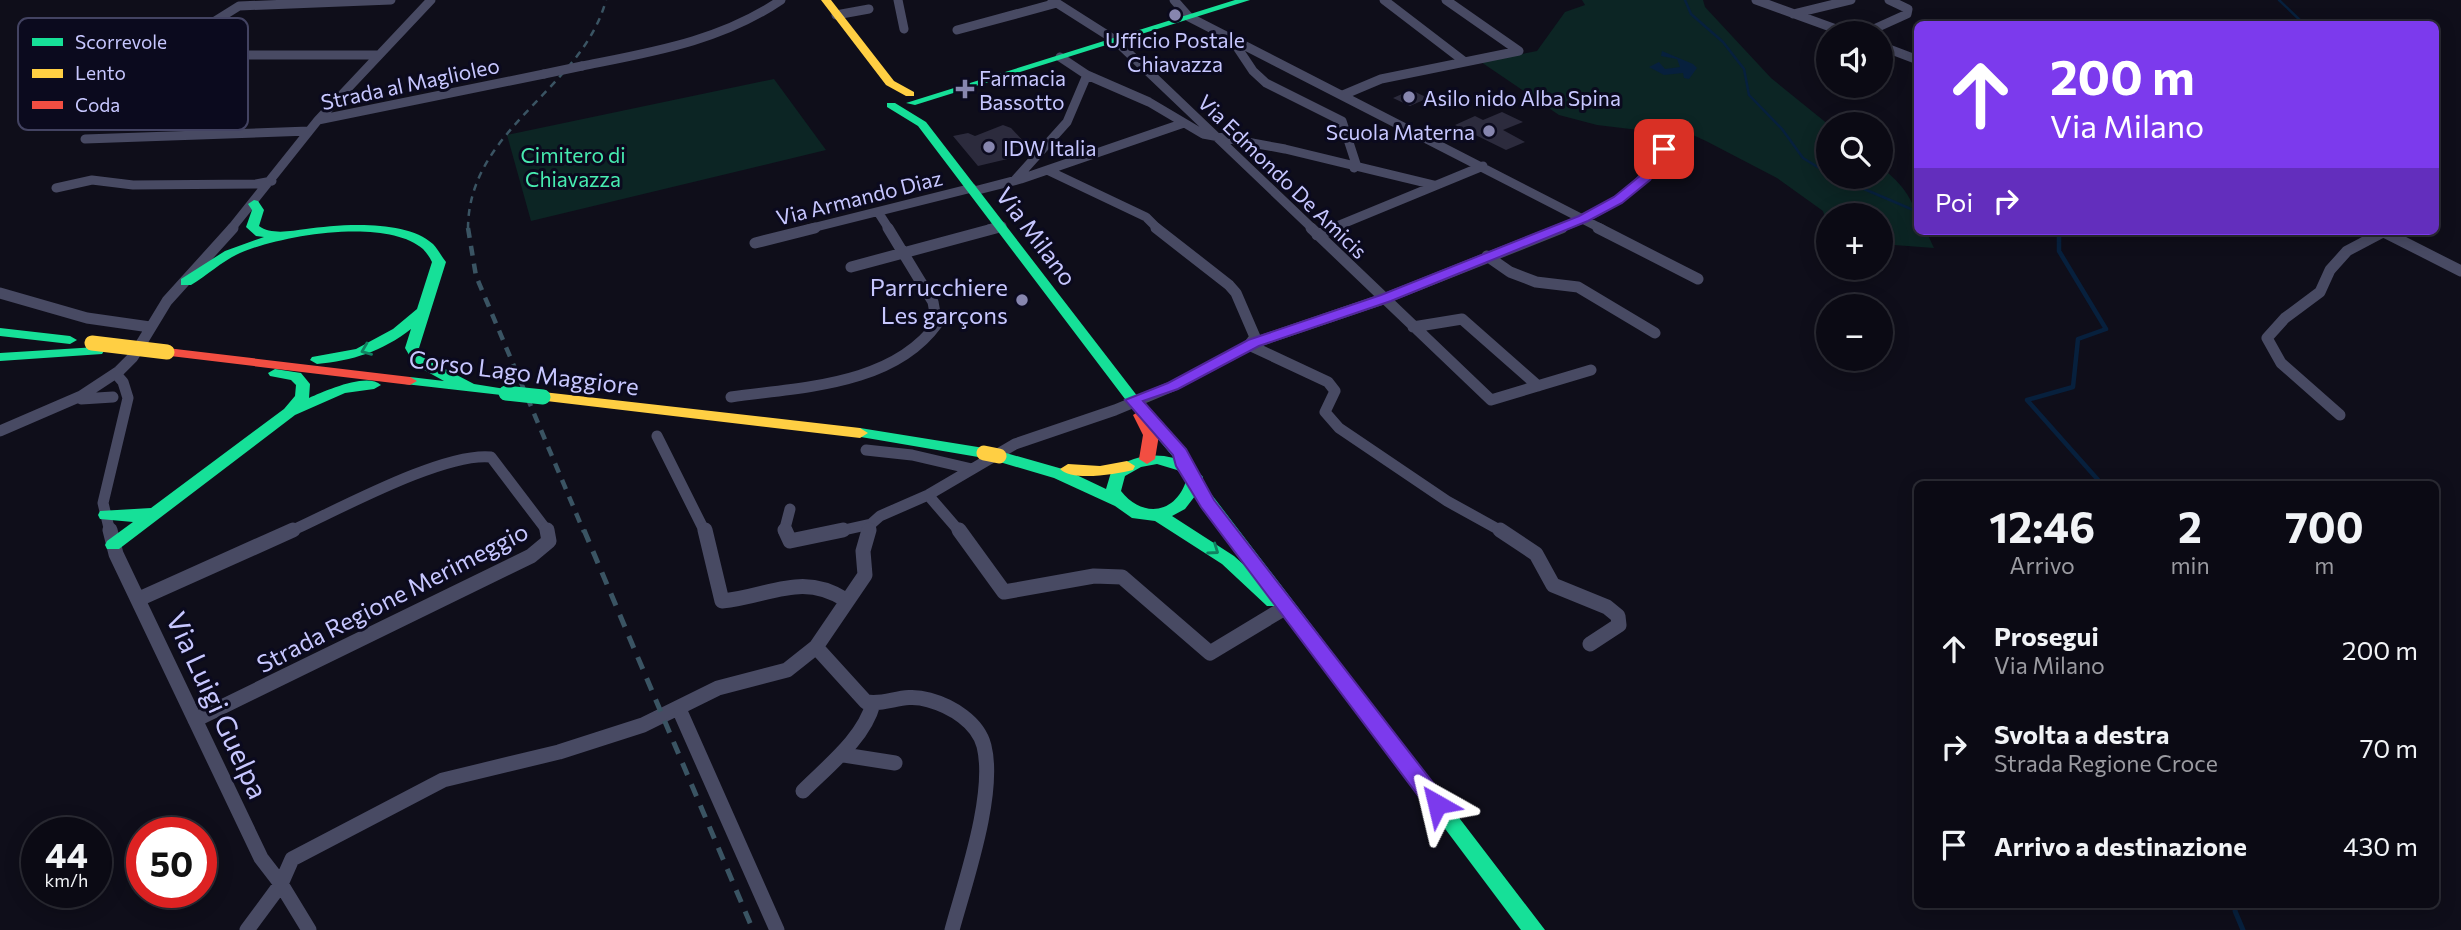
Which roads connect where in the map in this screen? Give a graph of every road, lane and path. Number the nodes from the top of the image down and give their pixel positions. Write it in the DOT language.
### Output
graph roads {
  1 [pos="391,0"];
  2 [pos="431,0"];
  3 [pos="781,0"];
  4 [pos="898,0"];
  5 [pos="1174,0"];
  6 [pos="1245,0"];
  7 [pos="1384,0"];
  8 [pos="1446,0"];
  9 [pos="1756,0"];
  10 [pos="1851,0"];
  11 [pos="1889,0"];
  12 [pos="1055,2"];
  13 [pos="828,5"];
  14 [pos="870,9"];
  15 [pos="1793,14"];
  16 [pos="1189,17"];
  17 [pos="219,18"];
  18 [pos="1892,21"];
  19 [pos="1816,22"];
  20 [pos="904,29"];
  21 [pos="957,30"];
  22 [pos="1115,40"];
  23 [pos="1233,41"];
  24 [pos="1893,51"];
  25 [pos="248,55"];
  26 [pos="379,55"];
  27 [pos="1060,57"];
  28 [pos="1914,58"];
  29 [pos="1465,62"];
  30 [pos="1087,75"];
  31 [pos="1327,91"];
  32 [pos="1343,95"];
  33 [pos="902,97"];
  34 [pos="1300,100"];
  35 [pos="318,120"];
  36 [pos="1184,123"];
  37 [pos="309,131"];
  38 [pos="1672,132"];
  39 [pos="85,139"];
  40 [pos="1221,139"];
  41 [pos="1483,166"];
  42 [pos="1354,168"];
  43 [pos="1046,170"];
  44 [pos="272,181"];
  45 [pos="1014,181"];
  46 [pos="1434,185"];
  47 [pos="56,188"];
  48 [pos="973,189"];
  49 [pos="254,204"];
  50 [pos="878,212"];
  51 [pos="1584,219"];
  52 [pos="1002,226"];
  53 [pos="1317,235"];
  54 [pos="2376,235"];
  55 [pos="2391,235"];
  56 [pos="258,238"];
  57 [pos="222,241"];
  58 [pos="755,243"];
  59 [pos="904,253"];
  60 [pos="1487,256"];
  61 [pos="851,267"];
  62 [pos="2461,271"];
  63 [pos="1699,279"];
  64 [pos="186,282"];
  65 [pos="0,293"];
  66 [pos="1386,298"];
  67 [pos="421,312"];
  68 [pos="0,325"];
  69 [pos="150,327"];
  70 [pos="1413,327"];
  71 [pos="0,332"];
  72 [pos="1655,333"];
  73 [pos="33,336"];
  74 [pos="1249,345"];
  75 [pos="95,347"];
  76 [pos="0,357"];
  77 [pos="243,361"];
  78 [pos="1591,370"];
  79 [pos="116,374"];
  80 [pos="104,382"];
  81 [pos="450,386"];
  82 [pos="1538,386"];
  83 [pos="471,389"];
  84 [pos="113,397"];
  85 [pos="731,397"];
  86 [pos="1135,402"];
  87 [pos="64,404"];
  88 [pos="124,409"];
  89 [pos="289,412"];
  90 [pos="2340,415"];
  91 [pos="0,431"];
  92 [pos="657,436"];
  93 [pos="866,450"];
  94 [pos="1147,459"];
  95 [pos="1127,466"];
  96 [pos="1184,466"];
  97 [pos="1040,467"];
  98 [pos="972,469"];
  99 [pos="1196,486"];
  100 [pos="186,492"];
  101 [pos="928,495"];
  102 [pos="1118,501"];
  103 [pos="790,509"];
  104 [pos="146,512"];
  105 [pos="1156,514"];
  106 [pos="106,515"];
  107 [pos="871,524"];
  108 [pos="111,538"];
  109 [pos="139,599"];
  110 [pos="846,600"];
  111 [pos="1283,610"];
  112 [pos="1304,629"];
  113 [pos="1590,643"];
  114 [pos="816,647"];
  115 [pos="873,704"];
  116 [pos="679,709"];
  117 [pos="195,720"];
  118 [pos="844,755"];
  119 [pos="895,763"];
  120 [pos="803,791"];
  121 [pos="281,884"];
  122 [pos="247,930"];
  123 [pos="309,930"];
  124 [pos="777,930"];
  125 [pos="952,930"];
  126 [pos="1534,930"];
  1 -- 17 [label="street"];
  2 -- 26 [label="street"];
  3 -- 35 [label="street, Strada al Maglioleo, bridge"];
  4 -- 20 [label="street"];
  5 -- 16 [label="street"];
  6 -- 16 [label="main road"];
  7 -- 29 [label="street"];
  8 -- 29 [label="street"];
  9 -- 15 [label="street"];
  10 -- 15 [label="street"];
  11 -- 18 [label="street"];
  12 -- 21 [label="street, Via Edmondo De Amicis"];
  12 -- 22 [label="street, Via Edmondo De Amicis"];
  13 -- 14 [label="street, Via Milano"];
  13 -- 33 [label="main road, Via Milano"];
  15 -- 19 [label="street"];
  16 -- 22 [label="main road"];
  16 -- 23 [label="street"];
  22 -- 27 [label="main road"];
  22 -- 40 [label="street, Via Edmondo De Amicis"];
  23 -- 31 [label="street"];
  23 -- 34 [label="street"];
  24 -- 28 [label="street"];
  25 -- 26 [label="street"];
  26 -- 35 [label="street"];
  27 -- 30 [label="street"];
  27 -- 33 [label="main road"];
  29 -- 32 [label="street"];
  30 -- 36 [label="street"];
  30 -- 45 [label="street"];
  31 -- 32 [label="street"];
  31 -- 34 [label="street"];
  32 -- 41 [label="street"];
  33 -- 48 [label="main road, Via Milano"];
  34 -- 42 [label="street"];
  35 -- 37 [label="street, Strada al Maglioleo"];
  36 -- 40 [label="street"];
  36 -- 43 [label="street, Via Armando Diaz"];
  37 -- 39 [label="street"];
  37 -- 44 [label="street, Strada al Maglioleo"];
  38 -- 51 [label="street"];
  40 -- 42 [label="street"];
  40 -- 53 [label="street, Via Edmondo De Amicis"];
  41 -- 46 [label="street"];
  41 -- 51 [label="street"];
  42 -- 46 [label="street"];
  43 -- 45 [label="street, Via Armando Diaz"];
  43 -- 74 [label="street"];
  44 -- 47 [label="street"];
  44 -- 49 [label="street, Strada al Maglioleo"];
  45 -- 48 [label="street, Via Armando Diaz"];
  46 -- 53 [label="street"];
  48 -- 50 [label="street, Via Armando Diaz"];
  48 -- 52 [label="main road, Via Milano"];
  49 -- 56 [label="main road"];
  49 -- 57 [label="street, Strada al Maglioleo"];
  50 -- 58 [label="street, Via Armando Diaz"];
  50 -- 59 [label="street"];
  51 -- 60 [label="street"];
  51 -- 63 [label="street"];
  52 -- 59 [label="street"];
  52 -- 86 [label="main road, Via Milano"];
  53 -- 66 [label="street, Via Edmondo De Amicis"];
  54 -- 90 [label="street"];
  55 -- 62 [label="street"];
  56 -- 57 [label="main road"];
  56 -- 64 [label="main road"];
  56 -- 67 [label="main road"];
  57 -- 64 [label="street, Strada al Maglioleo"];
  59 -- 61 [label="street"];
  59 -- 85 [label="street"];
  60 -- 66 [label="street"];
  60 -- 72 [label="street"];
  64 -- 69 [label="street, Strada al Maglioleo"];
  65 -- 69 [label="street"];
  66 -- 70 [label="street, Via Edmondo De Amicis"];
  66 -- 74 [label="street"];
  67 -- 77 [label="main road, one-way"];
  67 -- 83 [label="main road"];
  68 -- 73 [label="main road"];
  69 -- 79 [label="street, Strada al Maglioleo"];
  70 -- 82 [label="street"];
  70 -- 82 [label="street, Via Edmondo De Amicis"];
  71 -- 73 [label="main road, Corso Lago Maggiore"];
  73 -- 75 [label="main road, Corso Lago Maggiore"];
  74 -- 86 [label="street"];
  74 -- 113 [label="street"];
  75 -- 76 [label="main road"];
  75 -- 77 [label="main road, Corso Lago Maggiore, bridge"];
  77 -- 81 [label="main road, Corso Lago Maggiore"];
  77 -- 89 [label="main road"];
  78 -- 82 [label="street"];
  79 -- 80 [label="street, Strada al Maglioleo"];
  79 -- 88 [label="street"];
  80 -- 84 [label="street"];
  80 -- 87 [label="street, Strada al Maglioleo"];
  81 -- 83 [label="main road, Corso Lago Maggiore"];
  81 -- 89 [label="main road"];
  83 -- 97 [label="main road, Corso Lago Maggiore, bridge"];
  84 -- 87 [label="street"];
  84 -- 88 [label="street"];
  86 -- 94 [label="main road, Via Milano"];
  86 -- 96 [label="main road, Via Milano"];
  86 -- 98 [label="street"];
  87 -- 91 [label="street, Strada al Maglioleo"];
  88 -- 106 [label="street"];
  89 -- 100 [label="main road"];
  92 -- 110 [label="street"];
  93 -- 98 [label="street"];
  94 -- 95 [label="main road"];
  94 -- 96 [label="main road"];
  95 -- 97 [label="main road, Corso Lago Maggiore"];
  95 -- 102 [label="main road"];
  96 -- 99 [label="main road"];
  97 -- 102 [label="main road, Corso Lago Maggiore"];
  98 -- 101 [label="street"];
  99 -- 105 [label="main road"];
  99 -- 112 [label="main road"];
  100 -- 104 [label="main road"];
  100 -- 108 [label="main road"];
  101 -- 107 [label="street"];
  101 -- 111 [label="street"];
  102 -- 105 [label="main road"];
  103 -- 107 [label="street"];
  104 -- 106 [label="main road"];
  104 -- 108 [label="main road"];
  105 -- 111 [label="main road, one-way"];
  106 -- 108 [label="street, Via Luigi Guelpa"];
  107 -- 110 [label="street"];
  108 -- 109 [label="street, Via Luigi Guelpa"];
  109 -- 117 [label="street, Via Luigi Guelpa"];
  109 -- 117 [label="street, Strada Regione Merimeggio"];
  110 -- 114 [label="street"];
  111 -- 112 [label="main road"];
  112 -- 126 [label="main road"];
  114 -- 115 [label="street"];
  114 -- 116 [label="street"];
  115 -- 118 [label="street"];
  115 -- 125 [label="street"];
  116 -- 121 [label="street"];
  116 -- 124 [label="street"];
  117 -- 121 [label="street, Via Luigi Guelpa"];
  118 -- 119 [label="street"];
  118 -- 120 [label="street"];
  121 -- 122 [label="street"];
  121 -- 123 [label="street, Via Luigi Guelpa"];
}
